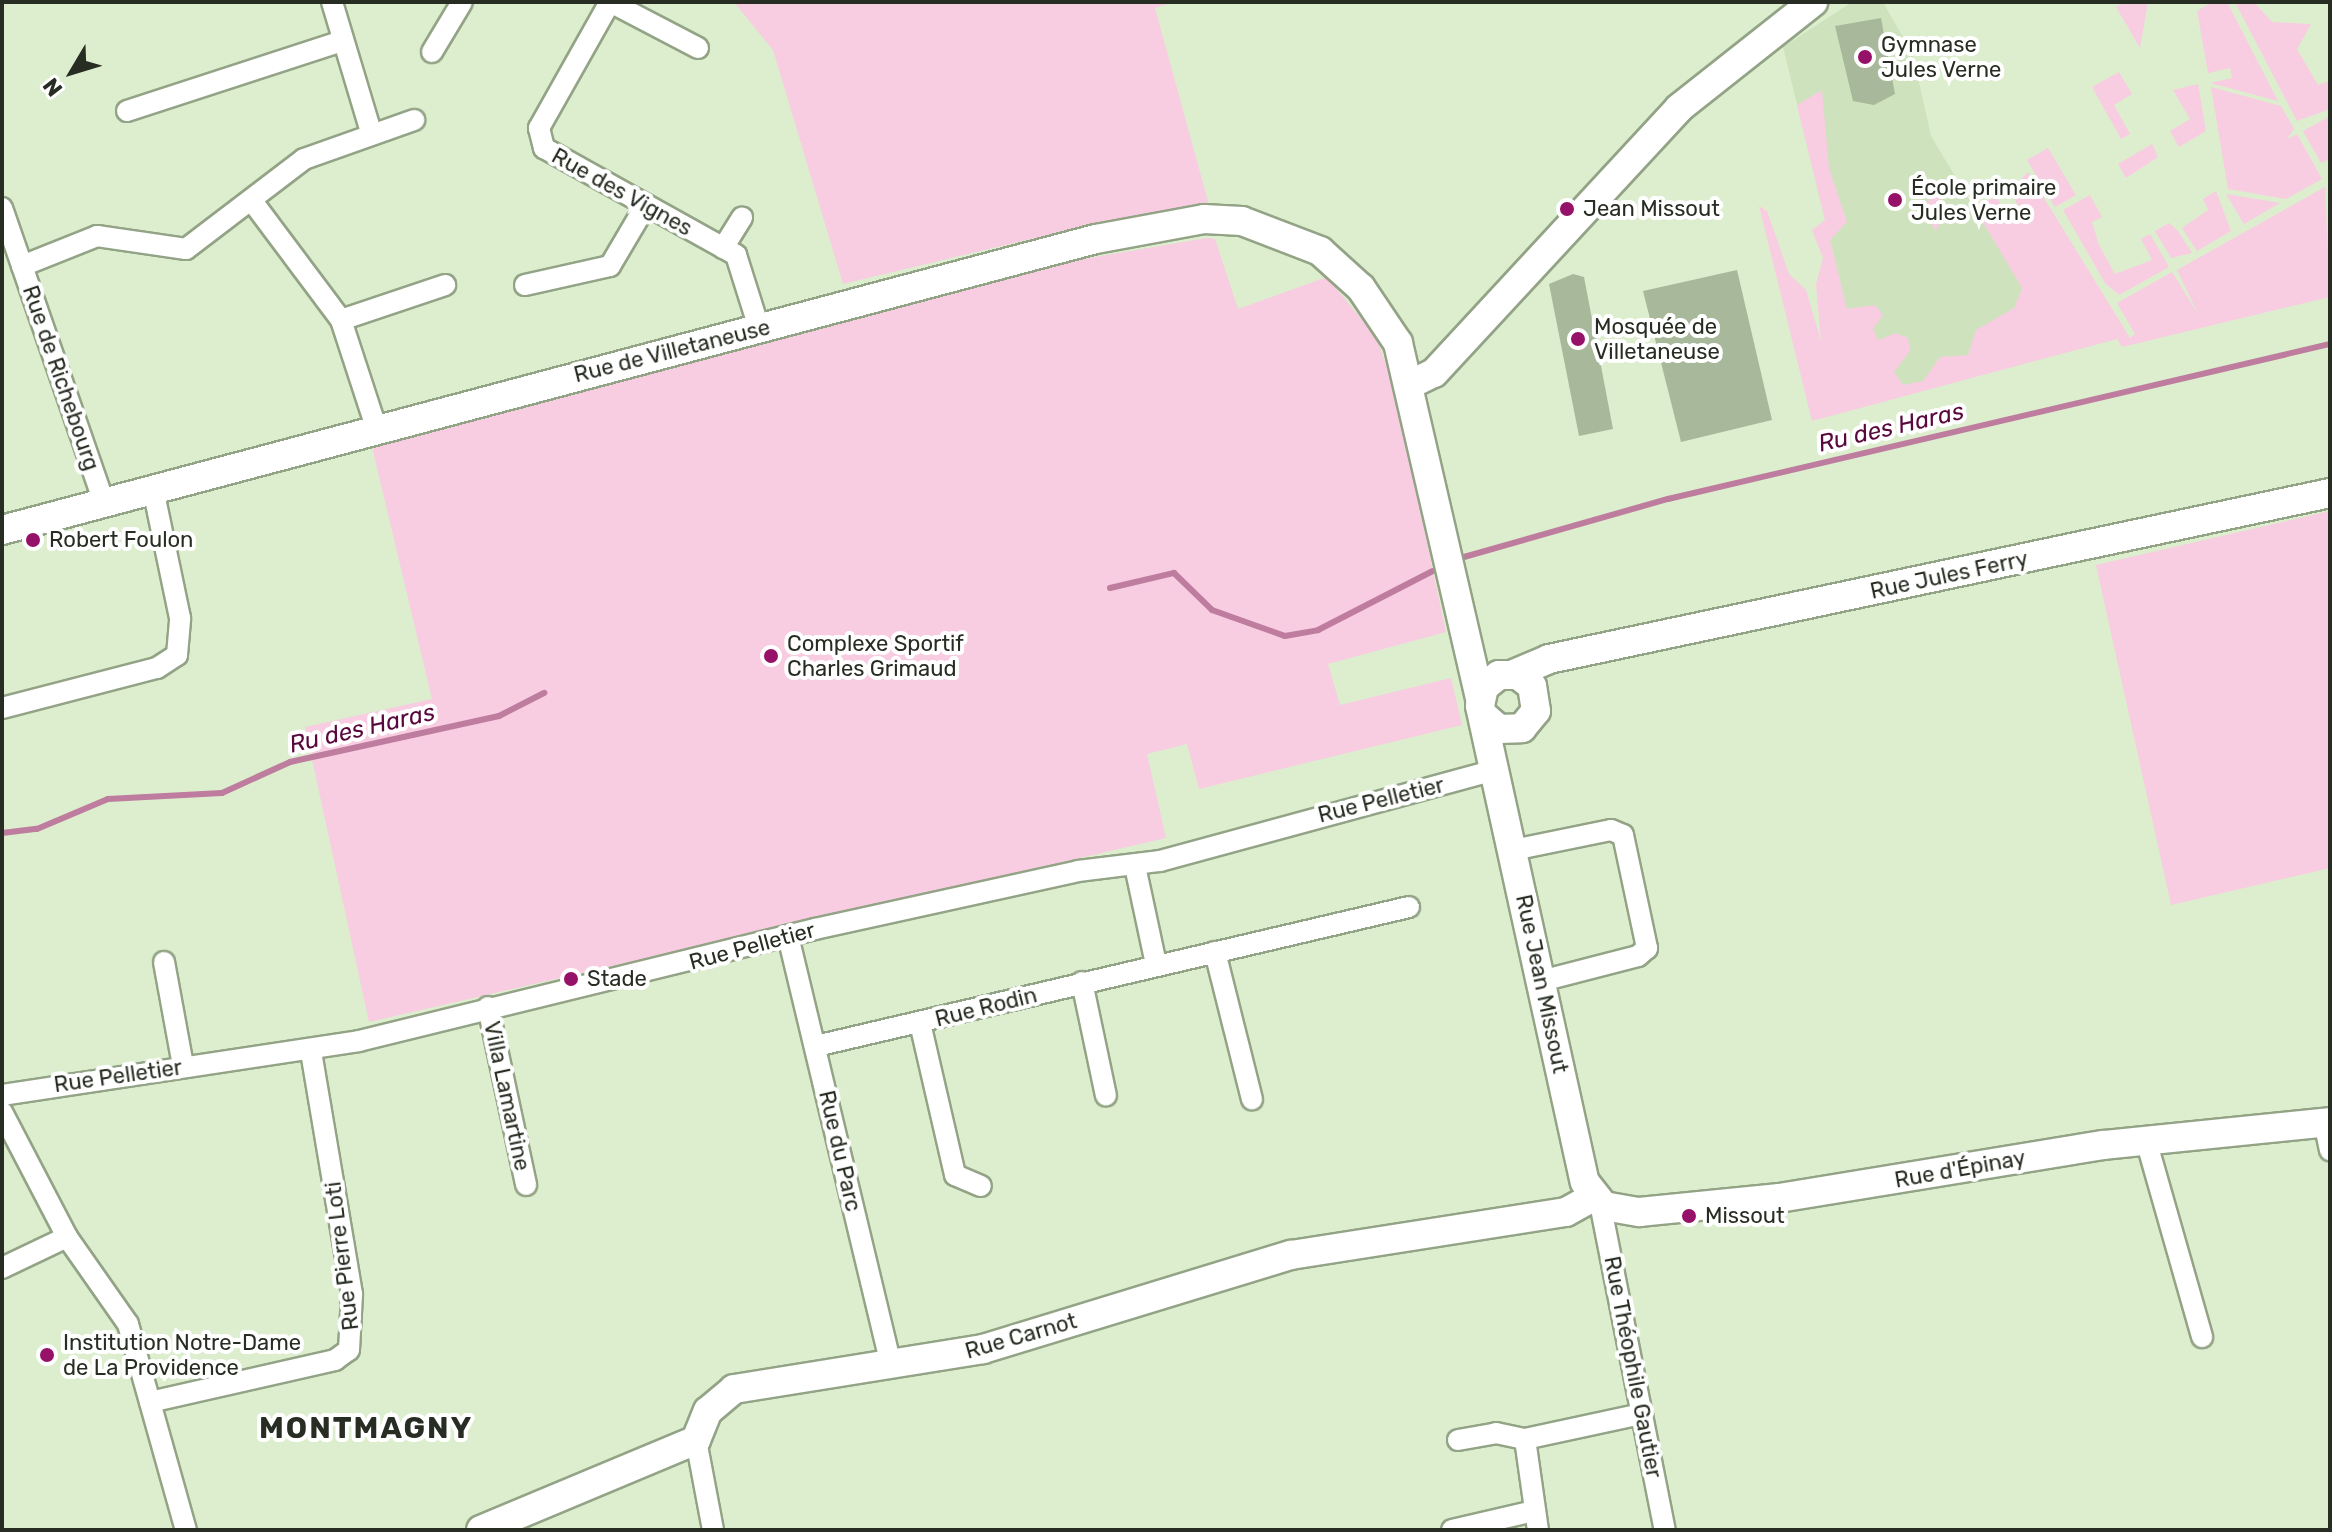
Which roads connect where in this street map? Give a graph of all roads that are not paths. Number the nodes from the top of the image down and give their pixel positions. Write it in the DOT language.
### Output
graph roads {
  1 [pos="332,2"];
  2 [pos="462,2"];
  3 [pos="1813,2"];
  4 [pos="611,3"];
  5 [pos="343,41"];
  6 [pos="698,48"];
  7 [pos="432,52"];
  8 [pos="127,111"];
  9 [pos="414,120"];
  10 [pos="371,132"];
  11 [pos="252,201"];
  12 [pos="646,205"];
  13 [pos="2,208"];
  14 [pos="742,218"];
  15 [pos="723,248"];
  16 [pos="1337,264"];
  17 [pos="22,266"];
  18 [pos="445,285"];
  19 [pos="525,285"];
  20 [pos="341,320"];
  21 [pos="760,331"];
  22 [pos="1411,384"];
  23 [pos="376,427"];
  24 [pos="153,489"];
  25 [pos="2330,493"];
  26 [pos="104,503"];
  27 [pos="2,530"];
  28 [pos="1567,656"];
  29 [pos="1493,692"];
  30 [pos="1536,696"];
  31 [pos="2,708"];
  32 [pos="1518,729"];
  33 [pos="1495,770"];
  34 [pos="1513,850"];
  35 [pos="1135,866"];
  36 [pos="1409,907"];
  37 [pos="788,936"];
  38 [pos="1215,952"];
  39 [pos="164,962"];
  40 [pos="1156,964"];
  41 [pos="1541,981"];
  42 [pos="1082,982"];
  43 [pos="488,1007"];
  44 [pos="920,1023"];
  45 [pos="816,1046"];
  46 [pos="311,1051"];
  47 [pos="183,1066"];
  48 [pos="2,1095"];
  49 [pos="1106,1096"];
  50 [pos="1252,1099"];
  51 [pos="2,1112"];
  52 [pos="2327,1122"];
  53 [pos="2146,1140"];
  54 [pos="2330,1150"];
  55 [pos="526,1185"];
  56 [pos="981,1186"];
  57 [pos="1597,1200"];
  58 [pos="67,1237"];
  59 [pos="2,1268"];
  60 [pos="2202,1337"];
  61 [pos="891,1366"];
  62 [pos="150,1402"];
  63 [pos="1642,1414"];
  64 [pos="1525,1439"];
  65 [pos="696,1440"];
  66 [pos="1458,1440"];
  67 [pos="1536,1520"];
  68 [pos="186,1530"];
  69 [pos="481,1530"];
  70 [pos="713,1530"];
  71 [pos="1452,1530"];
  72 [pos="1665,1530"];
  1 -- 5 [label="street"];
  2 -- 7 [label="street"];
  3 -- 22 [label="street"];
  4 -- 6 [label="street"];
  4 -- 12 [label="street, Rue des Vignes"];
  5 -- 8 [label="street"];
  5 -- 10 [label="street"];
  9 -- 10 [label="street"];
  10 -- 11 [label="street"];
  11 -- 17 [label="street"];
  11 -- 20 [label="street"];
  12 -- 15 [label="street, Rue des Vignes"];
  12 -- 19 [label="street"];
  13 -- 17 [label="street, Rue de Richebourg"];
  14 -- 15 [label="street"];
  15 -- 21 [label="street, Rue des Vignes"];
  16 -- 21 [label="street, Rue de Villetaneuse"];
  16 -- 22 [label="street, Rue Jean Missout"];
  17 -- 26 [label="street, Rue de Richebourg"];
  18 -- 20 [label="street"];
  20 -- 23 [label="street"];
  21 -- 23 [label="street, Rue de Villetaneuse"];
  22 -- 29 [label="street, Rue Jean Missout"];
  23 -- 24 [label="street, Rue de Villetaneuse"];
  24 -- 26 [label="street, Rue de Villetaneuse"];
  24 -- 31 [label="street"];
  25 -- 28 [label="street, Rue Jules Ferry"];
  26 -- 27 [label="street, Rue de Villetaneuse"];
  28 -- 29 [label="street, Rue Jules Ferry"];
  28 -- 30 [label="street"];
  29 -- 30 [label="street"];
  29 -- 32 [label="street"];
  29 -- 33 [label="street, Rue Jean Missout"];
  30 -- 32 [label="street"];
  32 -- 33 [label="street"];
  33 -- 34 [label="street, Rue Jean Missout"];
  33 -- 35 [label="street, Rue Pelletier"];
  34 -- 41 [label="street, Rue Jean Missout"];
  34 -- 41 [label="street"];
  35 -- 37 [label="street, Rue Pelletier"];
  35 -- 40 [label="street"];
  36 -- 38 [label="street, Rue Rodin"];
  37 -- 43 [label="street, Rue Pelletier"];
  37 -- 45 [label="street, Rue du Parc"];
  38 -- 40 [label="street, Rue Rodin"];
  38 -- 50 [label="street"];
  39 -- 47 [label="street"];
  40 -- 42 [label="street, Rue Rodin"];
  41 -- 57 [label="street, Rue Jean Missout"];
  42 -- 44 [label="street, Rue Rodin"];
  42 -- 49 [label="street"];
  43 -- 46 [label="street, Rue Pelletier"];
  43 -- 55 [label="street, Villa Lamartine"];
  44 -- 45 [label="street, Rue Rodin"];
  44 -- 56 [label="street"];
  45 -- 61 [label="street, Rue du Parc"];
  46 -- 47 [label="street, Rue Pelletier"];
  46 -- 62 [label="street, Rue Pierre Loti"];
  47 -- 48 [label="street, Rue Pelletier"];
  51 -- 58 [label="street"];
  52 -- 53 [label="street, Rue d'Épinay"];
  52 -- 54 [label="street"];
  53 -- 57 [label="street, Rue d'Épinay"];
  53 -- 60 [label="street"];
  57 -- 61 [label="street, Rue Carnot"];
  57 -- 63 [label="street, Rue Théophile Gautier"];
  58 -- 59 [label="street"];
  58 -- 62 [label="street"];
  61 -- 65 [label="street, Rue Carnot"];
  62 -- 68 [label="street"];
  63 -- 64 [label="street"];
  63 -- 72 [label="street, Rue Théophile Gautier"];
  64 -- 66 [label="street"];
  64 -- 67 [label="street"];
  65 -- 69 [label="street"];
  65 -- 70 [label="street"];
  67 -- 71 [label="street"];
}
